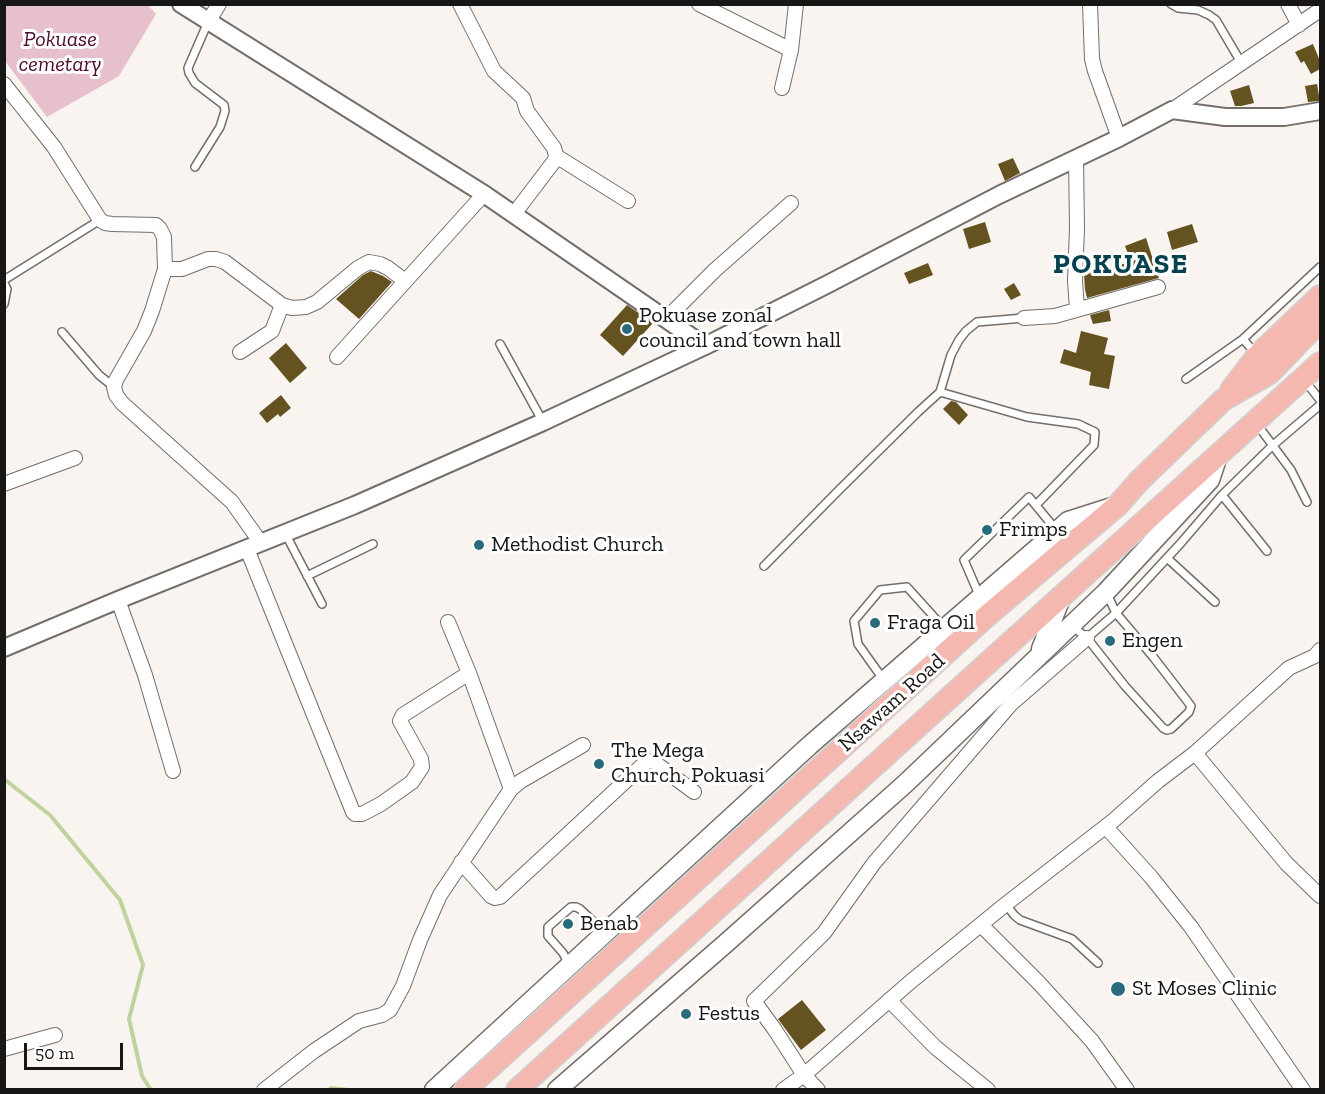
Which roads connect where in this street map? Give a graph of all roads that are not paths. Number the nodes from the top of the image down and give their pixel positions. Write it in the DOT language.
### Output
graph roads {
  1 [pos="181,4"];
  2 [pos="219,4"];
  3 [pos="460,4"];
  4 [pos="699,4"];
  5 [pos="796,4"];
  6 [pos="1090,4"];
  7 [pos="1171,4"];
  8 [pos="1288,4"];
  9 [pos="1320,10"];
  10 [pos="208,22"];
  11 [pos="1299,25"];
  12 [pos="791,50"];
  13 [pos="1242,64"];
  14 [pos="4,84"];
  15 [pos="782,88"];
  16 [pos="1172,111"];
  17 [pos="1320,111"];
  18 [pos="1119,138"];
  19 [pos="556,156"];
  20 [pos="1076,159"];
  21 [pos="195,167"];
  22 [pos="484,194"];
  23 [pos="628,201"];
  24 [pos="791,203"];
  25 [pos="514,214"];
  26 [pos="100,220"];
  27 [pos="1320,267"];
  28 [pos="165,269"];
  29 [pos="4,281"];
  30 [pos="405,281"];
  31 [pos="1158,286"];
  32 [pos="1320,296"];
  33 [pos="4,304"];
  34 [pos="282,305"];
  35 [pos="1077,309"];
  36 [pos="667,318"];
  37 [pos="1024,318"];
  38 [pos="1320,321"];
  39 [pos="62,332"];
  40 [pos="1243,339"];
  41 [pos="500,344"];
  42 [pos="705,346"];
  43 [pos="240,352"];
  44 [pos="1257,356"];
  45 [pos="337,357"];
  46 [pos="1320,363"];
  47 [pos="1186,379"];
  48 [pos="1303,379"];
  49 [pos="114,387"];
  50 [pos="940,392"];
  51 [pos="1223,400"];
  52 [pos="1320,400"];
  53 [pos="1320,405"];
  54 [pos="543,422"];
  55 [pos="1255,422"];
  56 [pos="1272,446"];
  57 [pos="1218,456"];
  58 [pos="75,459"];
  59 [pos="4,484"];
  60 [pos="1222,495"];
  61 [pos="1307,502"];
  62 [pos="1036,505"];
  63 [pos="1118,505"];
  64 [pos="1057,531"];
  65 [pos="285,533"];
  66 [pos="373,544"];
  67 [pos="254,546"];
  68 [pos="1267,551"];
  69 [pos="1167,558"];
  70 [pos="764,566"];
  71 [pos="307,576"];
  72 [pos="1106,592"];
  73 [pos="980,597"];
  74 [pos="1061,598"];
  75 [pos="118,600"];
  76 [pos="1215,602"];
  77 [pos="322,604"];
  78 [pos="1116,613"];
  79 [pos="448,622"];
  80 [pos="1070,625"];
  81 [pos="944,628"];
  82 [pos="1087,638"];
  83 [pos="4,648"];
  84 [pos="1318,653"];
  85 [pos="1038,656"];
  86 [pos="1320,669"];
  87 [pos="469,673"];
  88 [pos="884,680"];
  89 [pos="583,745"];
  90 [pos="1195,753"];
  91 [pos="173,771"];
  92 [pos="511,789"];
  93 [pos="694,792"];
  94 [pos="1106,826"];
  95 [pos="460,862"];
  96 [pos="1320,896"];
  97 [pos="1006,904"];
  98 [pos="981,925"];
  99 [pos="607,931"];
  100 [pos="1098,963"];
  101 [pos="570,966"];
  102 [pos="889,1000"];
  103 [pos="56,1035"];
  104 [pos="4,1049"];
  105 [pos="804,1075"];
  106 [pos="436,1088"];
  107 [pos="264,1089"];
  108 [pos="465,1089"];
  109 [pos="517,1089"];
  110 [pos="557,1089"];
  111 [pos="783,1089"];
  112 [pos="818,1089"];
  113 [pos="988,1089"];
  114 [pos="1127,1089"];
  115 [pos="1303,1089"];
  1 -- 10 [label="street"];
  2 -- 10 [label="street"];
  3 -- 19 [label="street"];
  4 -- 12 [label="street"];
  5 -- 12 [label="street"];
  6 -- 18 [label="street"];
  7 -- 13 [label="lane"];
  8 -- 11 [label="street"];
  9 -- 11 [label="street"];
  10 -- 21 [label="lane"];
  10 -- 22 [label="street"];
  11 -- 13 [label="street"];
  12 -- 15 [label="street"];
  13 -- 16 [label="street"];
  14 -- 26 [label="street"];
  16 -- 17 [label="street"];
  16 -- 18 [label="street"];
  18 -- 20 [label="street"];
  19 -- 23 [label="street"];
  19 -- 25 [label="street"];
  20 -- 35 [label="street"];
  20 -- 42 [label="street"];
  22 -- 25 [label="street"];
  22 -- 30 [label="street"];
  24 -- 36 [label="street"];
  25 -- 36 [label="street"];
  26 -- 28 [label="street"];
  26 -- 29 [label="lane"];
  27 -- 40 [label="lane"];
  28 -- 34 [label="street"];
  28 -- 49 [label="street"];
  29 -- 33 [label="lane"];
  30 -- 34 [label="street"];
  30 -- 45 [label="street"];
  31 -- 35 [label="street"];
  32 -- 44 [label="highway"];
  34 -- 43 [label="street"];
  35 -- 37 [label="street"];
  36 -- 42 [label="street"];
  37 -- 50 [label="lane"];
  38 -- 51 [label="highway, Nsawam Road"];
  39 -- 49 [label="lane"];
  40 -- 44 [label="lane"];
  40 -- 47 [label="lane"];
  41 -- 54 [label="lane"];
  42 -- 54 [label="street"];
  44 -- 51 [label="highway"];
  46 -- 48 [label="highway, Nsawam Road"];
  48 -- 52 [label="lane"];
  48 -- 55 [label="highway, Nsawam Road"];
  49 -- 67 [label="street"];
  50 -- 62 [label="lane"];
  50 -- 70 [label="lane"];
  51 -- 63 [label="highway, Nsawam Road"];
  53 -- 56 [label="lane"];
  54 -- 65 [label="street"];
  55 -- 56 [label="lane"];
  55 -- 57 [label="highway, Nsawam Road"];
  56 -- 60 [label="lane"];
  56 -- 61 [label="lane"];
  57 -- 72 [label="main road"];
  57 -- 74 [label="highway, Nsawam Road"];
  58 -- 59 [label="street"];
  60 -- 68 [label="lane"];
  60 -- 69 [label="lane"];
  62 -- 64 [label="lane"];
  62 -- 73 [label="lane"];
  63 -- 64 [label="main road"];
  63 -- 108 [label="highway, Nsawam Road"];
  64 -- 73 [label="main road"];
  65 -- 67 [label="street"];
  65 -- 71 [label="lane"];
  66 -- 71 [label="lane"];
  67 -- 75 [label="street"];
  67 -- 87 [label="street"];
  69 -- 76 [label="lane"];
  69 -- 78 [label="lane"];
  71 -- 77 [label="lane"];
  72 -- 78 [label="lane"];
  72 -- 80 [label="main road"];
  73 -- 81 [label="main road"];
  74 -- 85 [label="main road"];
  74 -- 109 [label="highway, Nsawam Road"];
  75 -- 83 [label="street"];
  75 -- 91 [label="street"];
  78 -- 82 [label="lane"];
  78 -- 82 [label="lane"];
  79 -- 87 [label="street"];
  80 -- 82 [label="lane"];
  80 -- 85 [label="main road"];
  81 -- 88 [label="main road"];
  81 -- 88 [label="lane"];
  82 -- 105 [label="street"];
  84 -- 86 [label="street"];
  84 -- 90 [label="street"];
  85 -- 110 [label="main road"];
  87 -- 92 [label="street"];
  88 -- 99 [label="main road"];
  89 -- 92 [label="street"];
  90 -- 94 [label="street"];
  90 -- 96 [label="street"];
  92 -- 95 [label="street"];
  93 -- 95 [label="street"];
  94 -- 97 [label="street"];
  94 -- 115 [label="street"];
  95 -- 107 [label="street"];
  97 -- 98 [label="street"];
  97 -- 100 [label="lane"];
  98 -- 102 [label="street"];
  98 -- 114 [label="street"];
  99 -- 101 [label="main road"];
  99 -- 101 [label="lane"];
  101 -- 106 [label="main road"];
  102 -- 105 [label="street"];
  102 -- 113 [label="street"];
  103 -- 104 [label="street"];
  105 -- 111 [label="street"];
  105 -- 112 [label="street"];
}
